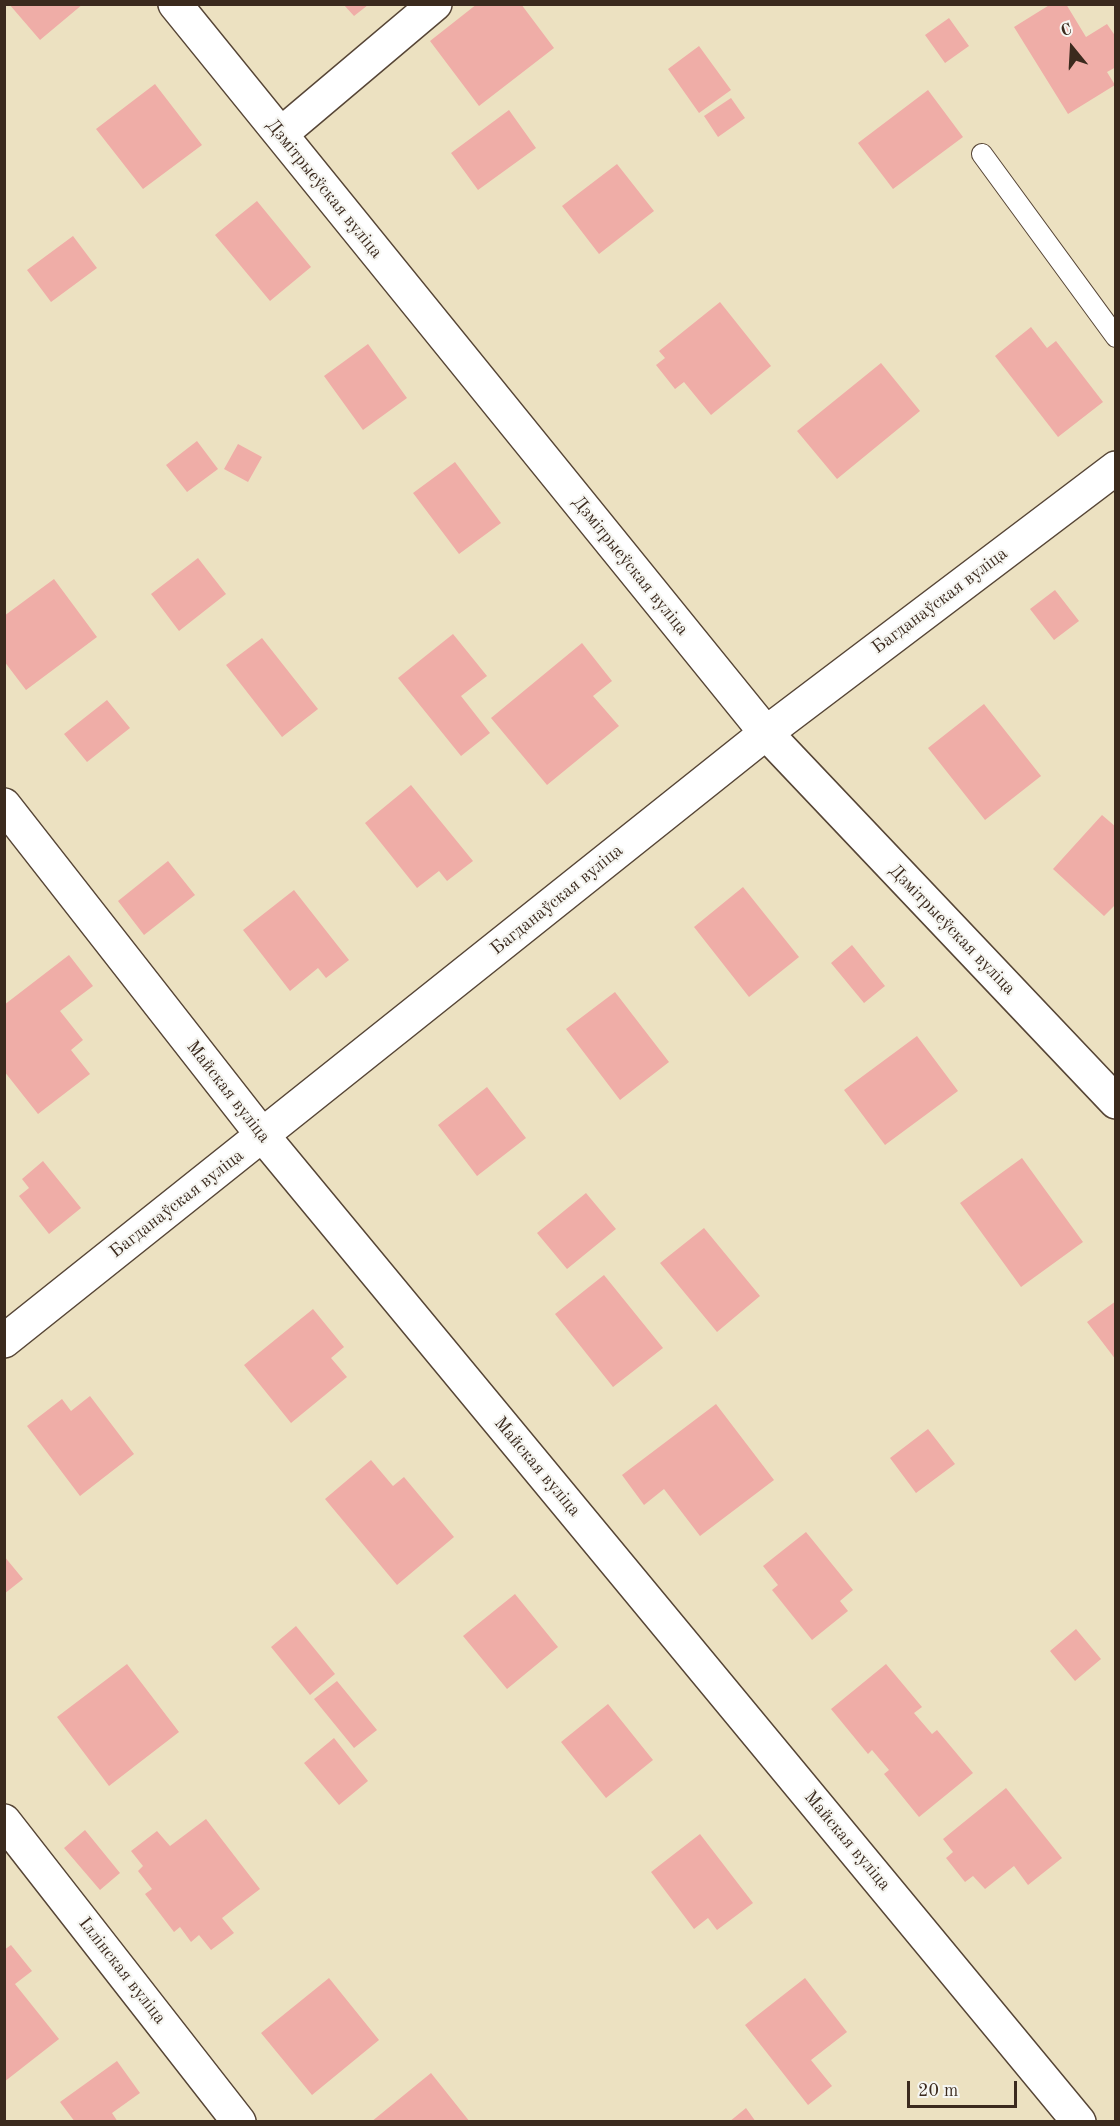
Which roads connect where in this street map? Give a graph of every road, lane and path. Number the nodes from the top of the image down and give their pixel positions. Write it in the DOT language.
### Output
graph roads {
  1 [pos="176,4"];
  2 [pos="435,4"];
  3 [pos="280,134"];
  4 [pos="982,154"];
  5 [pos="1116,337"];
  6 [pos="1116,468"];
  7 [pos="765,733"];
  8 [pos="4,805"];
  9 [pos="1116,1101"];
  10 [pos="263,1136"];
  11 [pos="4,1341"];
  12 [pos="4,1821"];
  13 [pos="239,2121"];
  14 [pos="1079,2121"];
  1 -- 3 [label="street, Дзмітрыеўская вуліца"];
  2 -- 3 [label="street"];
  3 -- 7 [label="street, Дзмітрыеўская вуліца"];
  4 -- 5 [label="lane"];
  6 -- 7 [label="street, Багданаўская вуліца"];
  7 -- 9 [label="street, Дзмітрыеўская вуліца"];
  7 -- 10 [label="street, Багданаўская вуліца"];
  8 -- 10 [label="street, Майская вуліца"];
  10 -- 11 [label="street, Багданаўская вуліца"];
  10 -- 14 [label="street, Майская вуліца"];
  12 -- 13 [label="street, Іллінская вуліца"];
}
